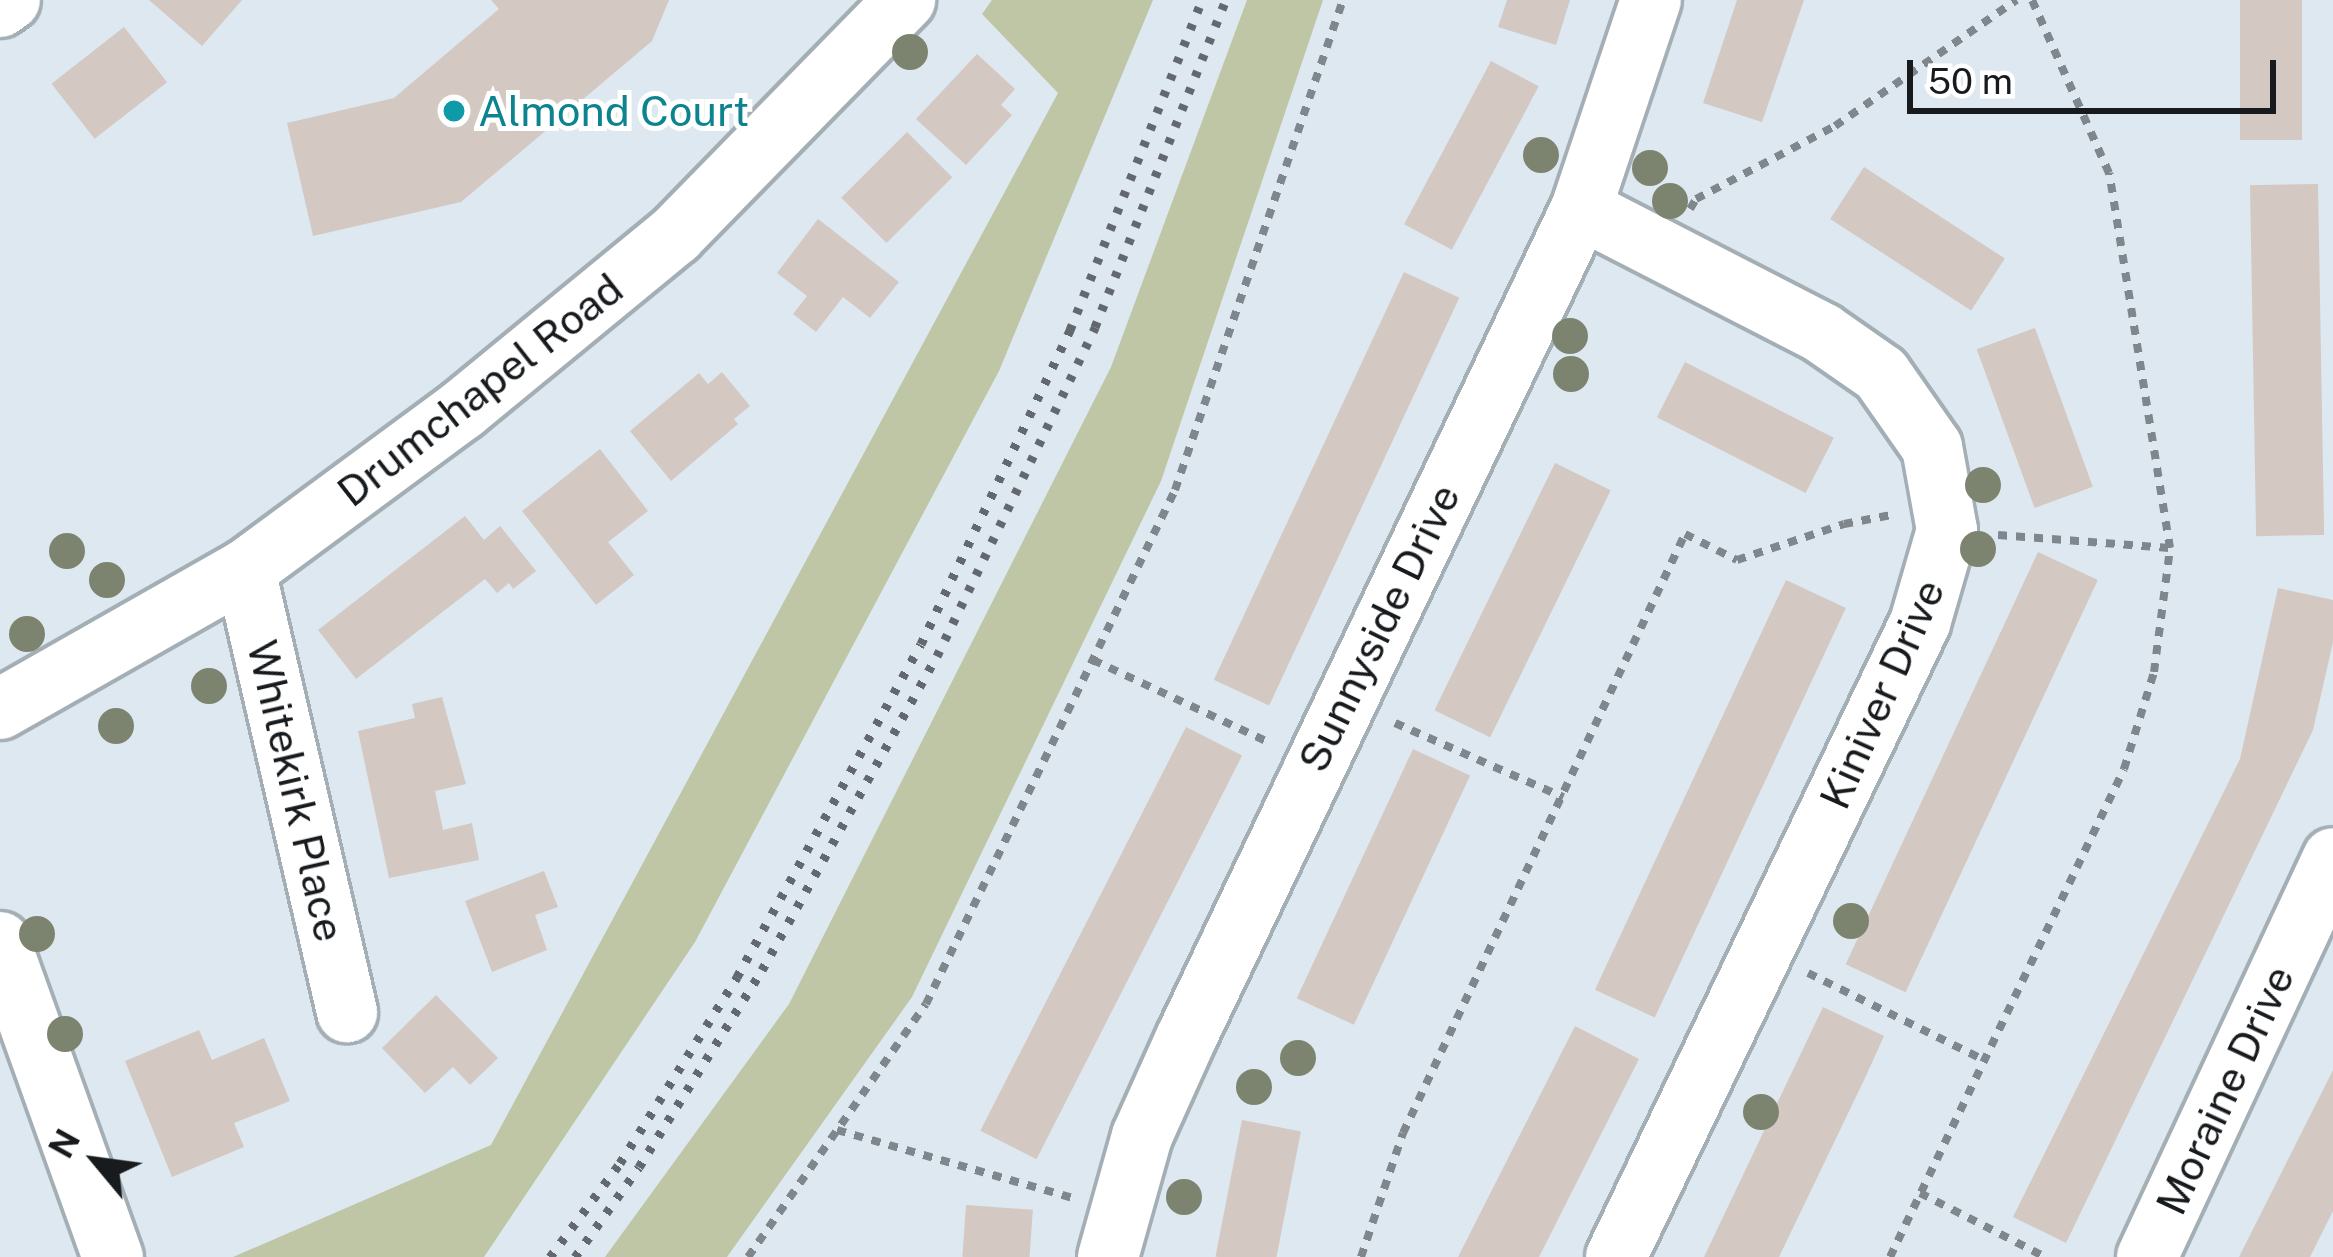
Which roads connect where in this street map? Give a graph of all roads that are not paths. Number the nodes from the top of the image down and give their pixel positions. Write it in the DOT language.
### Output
graph roads {
  1 [pos="10,0"];
  2 [pos="905,0"];
  3 [pos="1651,0"];
  4 [pos="0,7"];
  5 [pos="1581,208"];
  6 [pos="245,570"];
  7 [pos="0,709"];
  8 [pos="2333,859"];
  9 [pos="0,941"];
  10 [pos="347,1012"];
  11 [pos="1113,1234"];
  12 [pos="113,1257"];
  13 [pos="1616,1257"];
  14 [pos="2147,1257"];
  1 -- 4 [label="street"];
  2 -- 6 [label="street, Drumchapel Road"];
  3 -- 5 [label="street, Sunnyside Drive"];
  5 -- 11 [label="street, Sunnyside Drive"];
  5 -- 13 [label="street, Kiniver Drive"];
  6 -- 7 [label="street, Drumchapel Road"];
  6 -- 10 [label="street, Whitekirk Place"];
  8 -- 14 [label="street, Moraine Drive"];
  9 -- 12 [label="street"];
}
